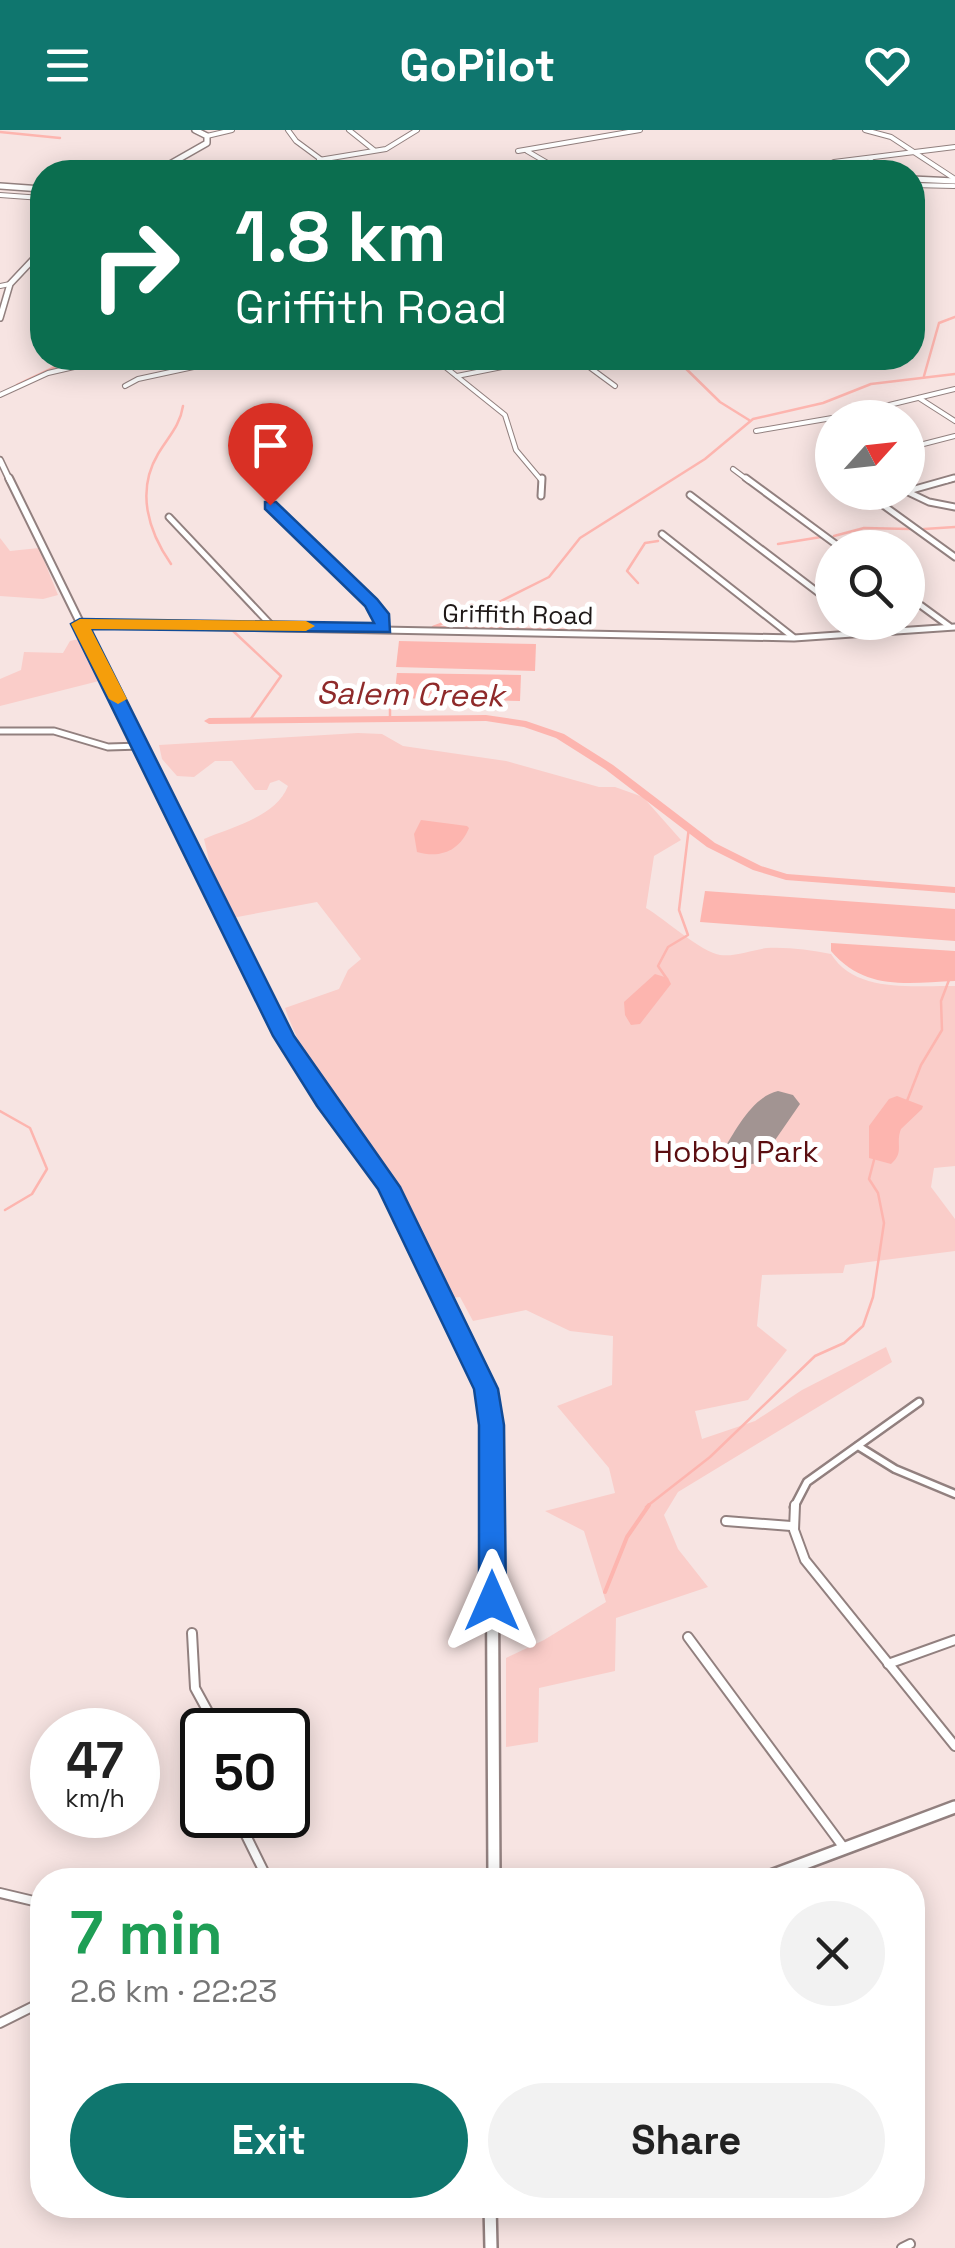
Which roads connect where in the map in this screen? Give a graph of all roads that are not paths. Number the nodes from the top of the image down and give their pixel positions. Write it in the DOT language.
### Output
graph roads {
  1 [pos="196,130"];
  2 [pos="232,130"];
  3 [pos="288,130"];
  4 [pos="349,130"];
  5 [pos="417,130"];
  6 [pos="597,130"];
  7 [pos="640,130"];
  8 [pos="865,130"];
  9 [pos="207,136"];
  10 [pos="607,136"];
  11 [pos="955,147"];
  12 [pos="374,150"];
  13 [pos="526,150"];
  14 [pos="518,151"];
  15 [pos="917,154"];
  16 [pos="871,159"];
  17 [pos="177,160"];
  18 [pos="319,160"];
  19 [pos="543,160"];
  20 [pos="859,160"];
  21 [pos="925,182"];
  22 [pos="955,182"];
  23 [pos="0,186"];
  24 [pos="30,188"];
  25 [pos="0,196"];
  26 [pos="30,197"];
  27 [pos="30,263"];
  28 [pos="10,284"];
  29 [pos="0,286"];
  30 [pos="0,318"];
  31 [pos="64,370"];
  32 [pos="176,370"];
  33 [pos="450,370"];
  34 [pos="488,370"];
  35 [pos="593,370"];
  36 [pos="458,376"];
  37 [pos="126,386"];
  38 [pos="615,386"];
  39 [pos="955,389"];
  40 [pos="0,395"];
  41 [pos="920,398"];
  42 [pos="911,400"];
  43 [pos="815,421"];
  44 [pos="955,421"];
  45 [pos="756,431"];
  46 [pos="955,436"];
  47 [pos="925,444"];
  48 [pos="0,460"];
  49 [pos="733,469"];
  50 [pos="955,478"];
  51 [pos="925,486"];
  52 [pos="690,494"];
  53 [pos="541,496"];
  54 [pos="925,500"];
  55 [pos="270,505"];
  56 [pos="955,506"];
  57 [pos="889,510"];
  58 [pos="169,517"];
  59 [pos="816,530"];
  60 [pos="662,534"];
  61 [pos="955,557"];
  62 [pos="815,590"];
  63 [pos="925,608"];
  64 [pos="80,624"];
  65 [pos="272,626"];
  66 [pos="952,627"];
  67 [pos="384,628"];
  68 [pos="925,629"];
  69 [pos="815,637"];
  70 [pos="794,638"];
  71 [pos="0,730"];
  72 [pos="139,742"];
  73 [pos="919,1402"];
  74 [pos="858,1446"];
  75 [pos="955,1494"];
  76 [pos="726,1520"];
  77 [pos="791,1526"];
  78 [pos="192,1633"];
  79 [pos="688,1637"];
  80 [pos="955,1640"];
  81 [pos="888,1664"];
  82 [pos="206,1708"];
  83 [pos="955,1746"];
  84 [pos="955,1807"];
  85 [pos="247,1838"];
  86 [pos="844,1849"];
  87 [pos="262,1868"];
  88 [pos="494,1868"];
  89 [pos="793,1868"];
  90 [pos="0,1893"];
  91 [pos="30,1900"];
  92 [pos="30,2008"];
  93 [pos="0,2023"];
  94 [pos="490,2218"];
  95 [pos="491,2248"];
  1 -- 9 [label="main road"];
  2 -- 9 [label="street"];
  3 -- 18 [label="street"];
  4 -- 12 [label="street"];
  5 -- 12 [label="street"];
  6 -- 10 [label="street"];
  7 -- 10 [label="street"];
  8 -- 15 [label="street"];
  9 -- 17 [label="main road"];
  10 -- 13 [label="street"];
  11 -- 15 [label="street"];
  12 -- 18 [label="street"];
  13 -- 14 [label="street"];
  13 -- 19 [label="street"];
  15 -- 16 [label="street"];
  15 -- 22 [label="street"];
  16 -- 20 [label="street"];
  21 -- 22 [label="main road"];
  23 -- 24 [label="main road"];
  25 -- 26 [label="street"];
  27 -- 28 [label="main road"];
  28 -- 29 [label="street"];
  28 -- 30 [label="main road"];
  31 -- 40 [label="street"];
  32 -- 37 [label="street"];
  33 -- 36 [label="street"];
  34 -- 36 [label="street"];
  35 -- 38 [label="street"];
  36 -- 53 [label="street"];
  39 -- 41 [label="street"];
  41 -- 42 [label="street"];
  41 -- 44 [label="street"];
  43 -- 45 [label="street"];
  46 -- 47 [label="street"];
  48 -- 64 [label="main road"];
  49 -- 59 [label="street"];
  50 -- 51 [label="street"];
  52 -- 62 [label="street"];
  54 -- 56 [label="street"];
  55 -- 67 [label="street"];
  57 -- 61 [label="street"];
  58 -- 65 [label="street"];
  60 -- 70 [label="street"];
  63 -- 66 [label="street"];
  64 -- 65 [label="street, Griffith Road"];
  64 -- 72 [label="main road"];
  65 -- 67 [label="street, Griffith Road"];
  66 -- 68 [label="street, Griffith Road"];
  67 -- 70 [label="street, Griffith Road"];
  69 -- 70 [label="street, Griffith Road"];
  71 -- 72 [label="street"];
  72 -- 88 [label="main road"];
  73 -- 74 [label="street"];
  74 -- 75 [label="street"];
  74 -- 77 [label="street"];
  76 -- 77 [label="street"];
  77 -- 81 [label="street"];
  78 -- 82 [label="street"];
  79 -- 86 [label="street"];
  80 -- 81 [label="street"];
  81 -- 83 [label="street"];
  84 -- 86 [label="main road"];
  85 -- 87 [label="street"];
  86 -- 89 [label="main road"];
  90 -- 91 [label="street"];
  92 -- 93 [label="street"];
  94 -- 95 [label="main road"];
}
